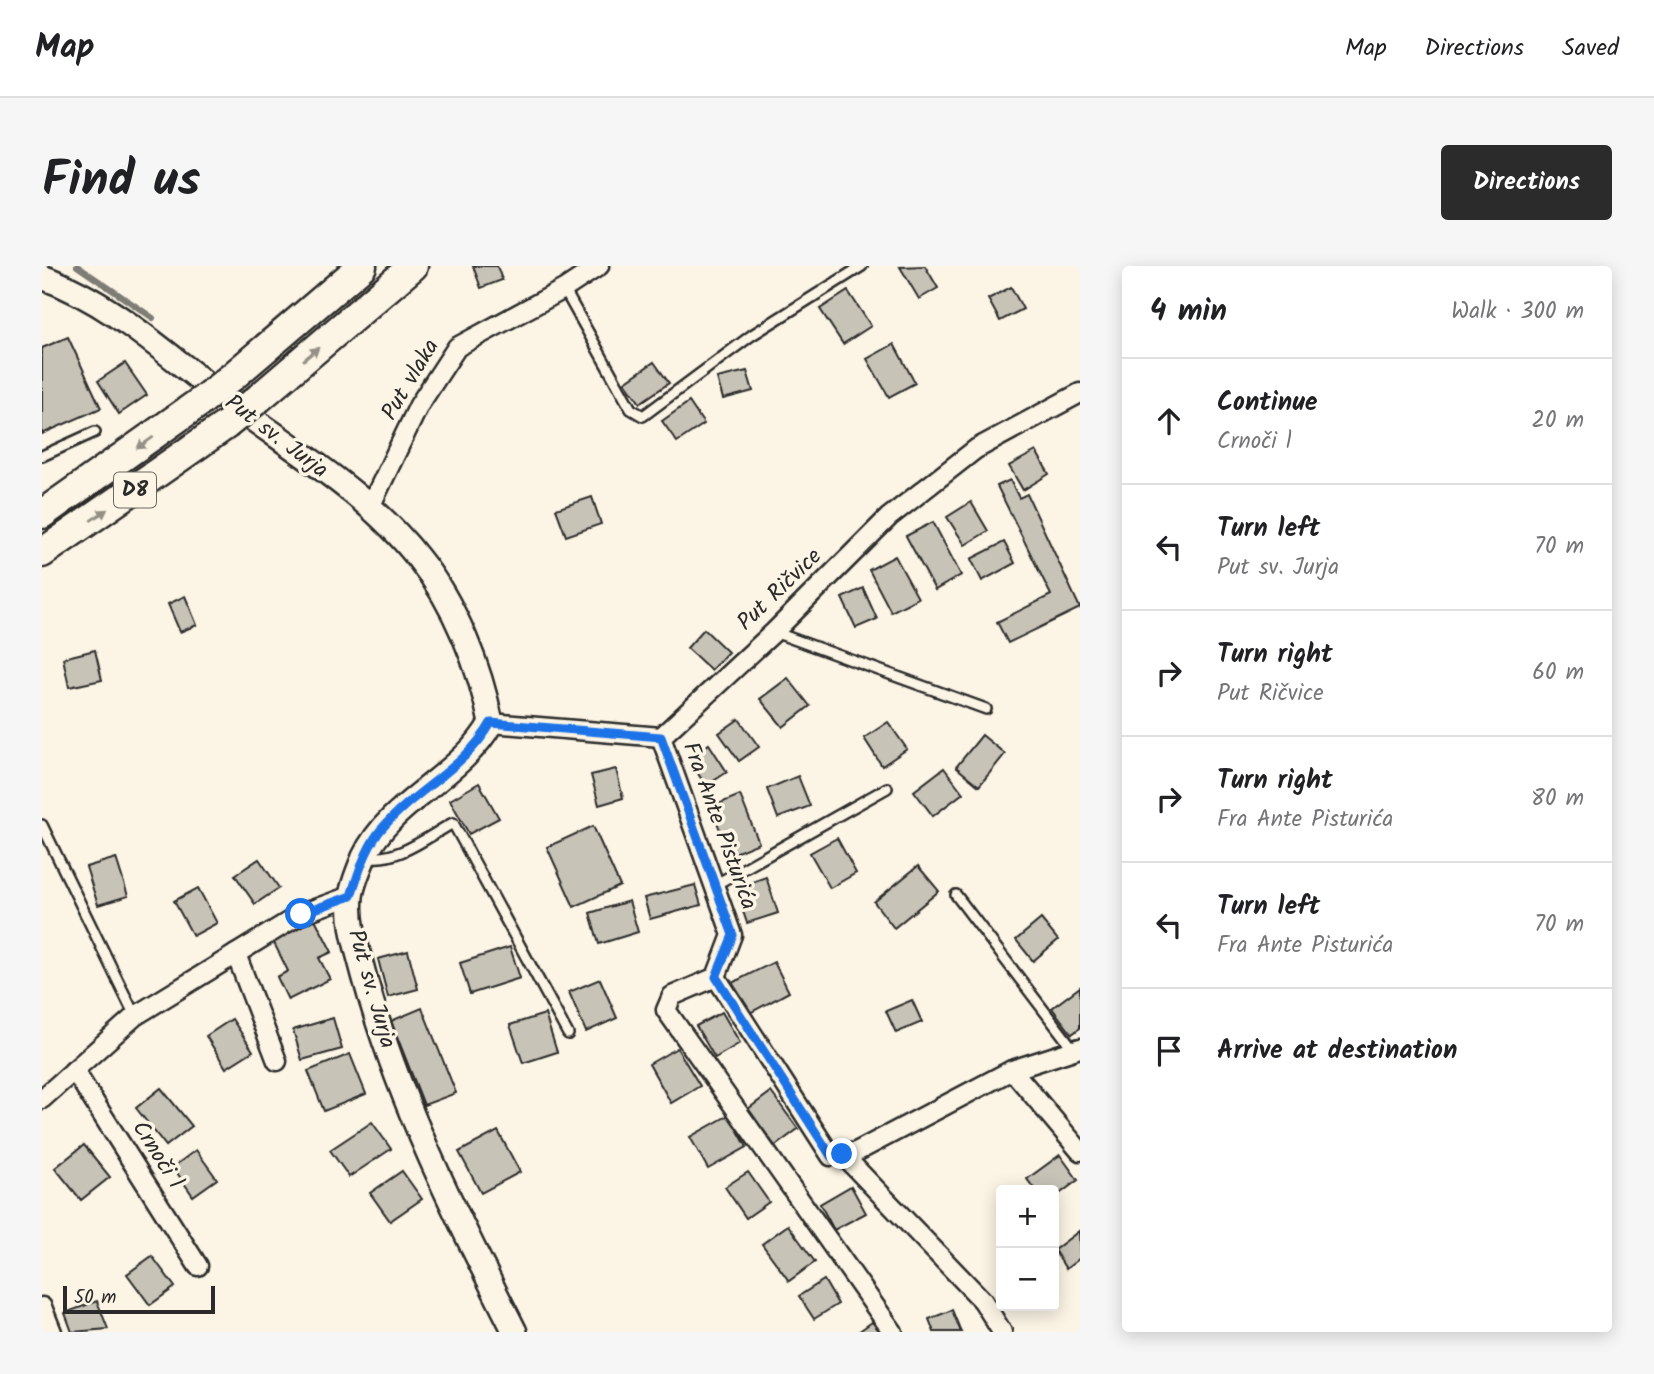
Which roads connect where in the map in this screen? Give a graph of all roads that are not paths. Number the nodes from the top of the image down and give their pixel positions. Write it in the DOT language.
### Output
graph roads {
  1 [pos="362,266"];
  2 [pos="412,266"];
  3 [pos="599,266"];
  4 [pos="862,266"];
  5 [pos="42,277"];
  6 [pos="565,289"];
  7 [pos="198,390"];
  8 [pos="1080,393"];
  9 [pos="95,432"];
  10 [pos="42,456"];
  11 [pos="370,507"];
  12 [pos="42,514"];
  13 [pos="42,553"];
  14 [pos="774,632"];
  15 [pos="986,709"];
  16 [pos="491,723"];
  17 [pos="661,737"];
  18 [pos="887,788"];
  19 [pos="42,825"];
  20 [pos="365,856"];
  21 [pos="713,886"];
  22 [pos="956,895"];
  23 [pos="351,896"];
  24 [pos="236,954"];
  25 [pos="716,977"];
  26 [pos="135,1016"];
  27 [pos="568,1034"];
  28 [pos="1077,1049"];
  29 [pos="277,1060"];
  30 [pos="74,1070"];
  31 [pos="1012,1070"];
  32 [pos="42,1099"];
  33 [pos="1080,1151"];
  34 [pos="842,1154"];
  35 [pos="198,1266"];
  36 [pos="42,1307"];
  37 [pos="52,1332"];
  38 [pos="516,1332"];
  39 [pos="893,1332"];
  40 [pos="1002,1332"];
  1 -- 7 [label="main road, D8, bridge"];
  13 -- 2 [label="main road, D8, one-way, bridge"];
  3 -- 6 [label="street, Put vlaka"];
  4 -- 6 [label="lane"];
  5 -- 7 [label="street, Put sv. Jurja"];
  6 -- 11 [label="street, Put vlaka"];
  7 -- 11 [label="street, Put sv. Jurja"];
  7 -- 12 [label="main road, D8, one-way"];
  8 -- 14 [label="street, Put Ričvice"];
  9 -- 10 [label="lane"];
  11 -- 16 [label="street, Put sv. Jurja"];
  14 -- 15 [label="lane"];
  14 -- 17 [label="street, Put Ričvice"];
  16 -- 17 [label="street"];
  16 -- 20 [label="street, Put sv. Jurja"];
  17 -- 21 [label="street, Fra Ante Pisturića"];
  18 -- 21 [label="lane"];
  19 -- 26 [label="lane"];
  20 -- 23 [label="street, Put sv. Jurja"];
  20 -- 27 [label="lane"];
  21 -- 25 [label="street, Fra Ante Pisturića"];
  22 -- 28 [label="lane"];
  23 -- 24 [label="street"];
  23 -- 38 [label="street, Put sv. Jurja"];
  24 -- 26 [label="street"];
  24 -- 29 [label="street"];
  25 -- 34 [label="street"];
  25 -- 39 [label="street"];
  26 -- 30 [label="street"];
  28 -- 31 [label="street"];
  30 -- 32 [label="street"];
  30 -- 35 [label="street, Crnoči l"];
  31 -- 33 [label="street"];
  31 -- 34 [label="street"];
  34 -- 40 [label="street"];
  36 -- 37 [label="street"];
}
